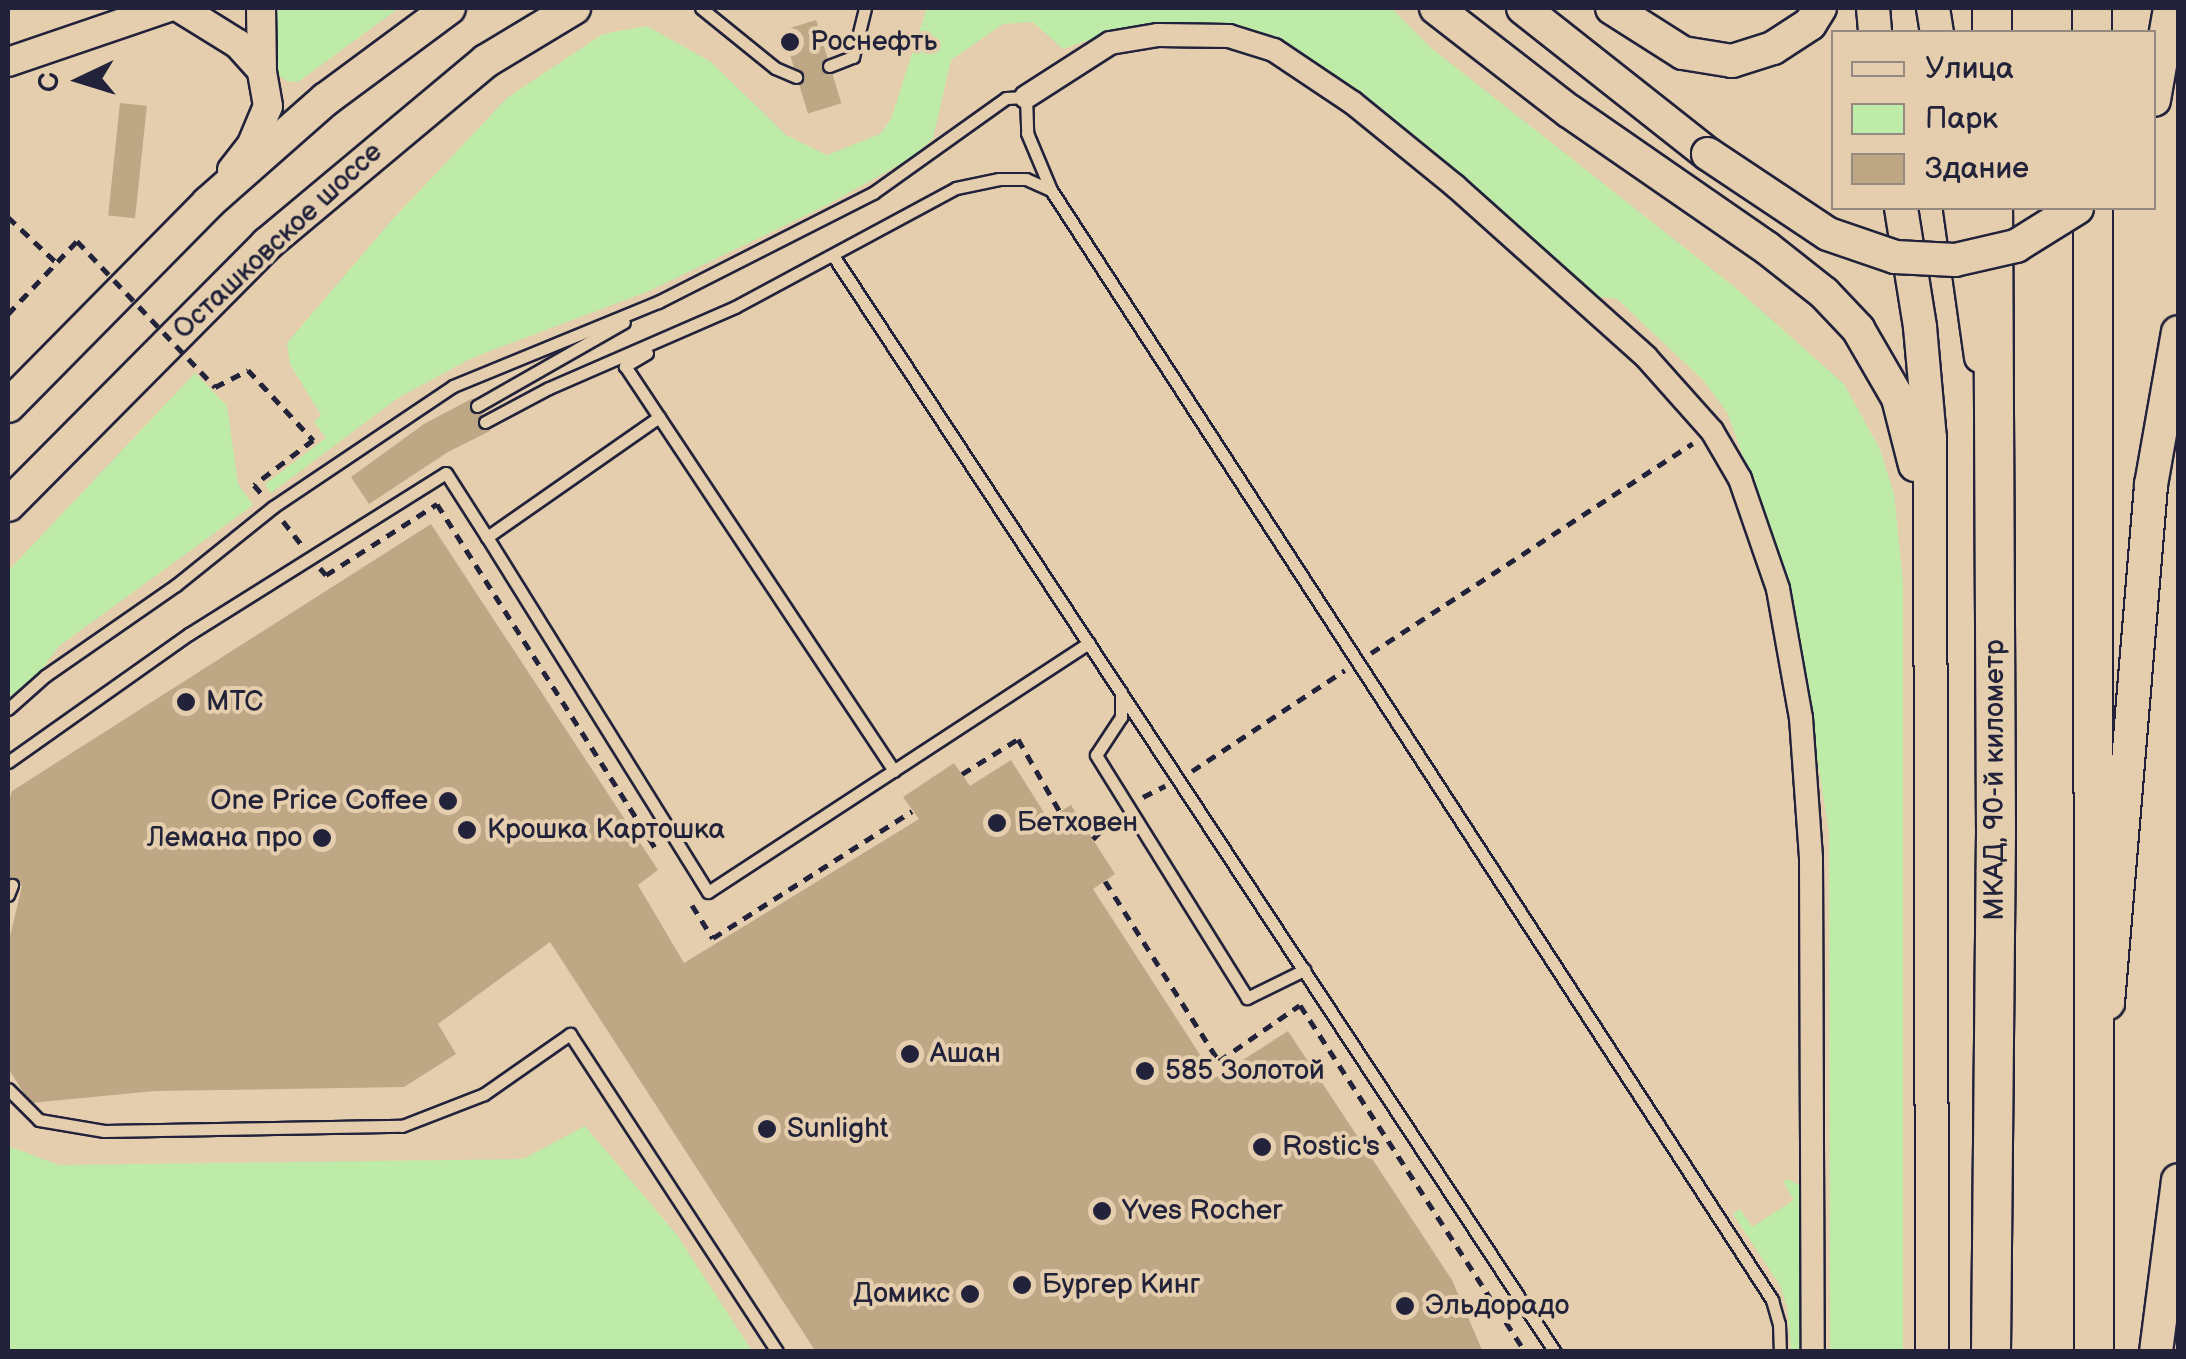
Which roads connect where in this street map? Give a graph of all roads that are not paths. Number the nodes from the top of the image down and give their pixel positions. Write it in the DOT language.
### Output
graph roads {
  1 [pos="166,8"];
  2 [pos="180,8"];
  3 [pos="262,8"];
  4 [pos="449,8"];
  5 [pos="574,8"];
  6 [pos="701,8"];
  7 [pos="864,8"];
  8 [pos="1436,8"];
  9 [pos="1522,8"];
  10 [pos="1612,8"];
  11 [pos="1820,8"];
  12 [pos="2170,8"];
  13 [pos="8,62"];
  14 [pos="830,66"];
  15 [pos="262,71"];
  16 [pos="796,77"];
  17 [pos="2156,88"];
  18 [pos="1026,98"];
  19 [pos="1052,190"];
  20 [pos="208,203"];
  21 [pos="1900,210"];
  22 [pos="1960,210"];
  23 [pos="1993,210"];
  24 [pos="2075,210"];
  25 [pos="2093,210"];
  26 [pos="834,257"];
  27 [pos="658,302"];
  28 [pos="2178,332"];
  29 [pos="678,334"];
  30 [pos="8,406"];
  31 [pos="477,406"];
  32 [pos="660,417"];
  33 [pos="485,422"];
  34 [pos="1994,454"];
  35 [pos="8,505"];
  36 [pos="487,537"];
  37 [pos="1929,567"];
  38 [pos="1089,643"];
  39 [pos="1122,692"];
  40 [pos="8,709"];
  41 [pos="8,762"];
  42 [pos="894,770"];
  43 [pos="1304,970"];
  44 [pos="8,1089"];
  45 [pos="2096,1146"];
  46 [pos="2178,1180"];
  47 [pos="777,1352"];
  48 [pos="1556,1352"];
  49 [pos="1780,1352"];
  50 [pos="1813,1352"];
  51 [pos="1932,1352"];
  52 [pos="1991,1352"];
  53 [pos="2094,1352"];
  54 [pos="2156,1352"];
  1 -- 13 [label="street"];
  2 -- 15 [label="street"];
  3 -- 15 [label="street"];
  4 -- 20 [label="main road"];
  5 -- 35 [label="main road, Осташковское шоссе"];
  6 -- 16 [label="lane"];
  7 -- 14 [label="lane"];
  8 -- 37 [label="main road"];
  9 -- 24 [label="main road, bridge"];
  10 -- 11 [label="main road"];
  12 -- 17 [label="main road"];
  15 -- 20 [label="street"];
  18 -- 19 [label="lane"];
  18 -- 27 [label="lane"];
  18 -- 50 [label="street"];
  19 -- 26 [label="lane"];
  19 -- 49 [label="lane"];
  20 -- 30 [label="main road"];
  21 -- 37 [label="main road"];
  22 -- 34 [label="main road"];
  23 -- 34 [label="highway, МКАД, 90-й километр"];
  25 -- 45 [label="highway"];
  26 -- 29 [label="lane"];
  26 -- 38 [label="lane"];
  27 -- 31 [label="lane"];
  27 -- 40 [label="lane"];
  28 -- 45 [label="main road"];
  29 -- 32 [label="lane"];
  29 -- 33 [label="lane"];
  32 -- 36 [label="lane"];
  32 -- 42 [label="lane"];
  34 -- 52 [label="highway, МКАД, 90-й километр"];
  36 -- 41 [label="lane"];
  36 -- 42 [label="lane"];
  37 -- 51 [label="main road"];
  38 -- 39 [label="lane"];
  38 -- 42 [label="lane"];
  39 -- 43 [label="lane"];
  39 -- 43 [label="lane"];
  43 -- 48 [label="lane"];
  44 -- 47 [label="lane"];
  45 -- 53 [label="highway"];
  46 -- 54 [label="main road"];
}
